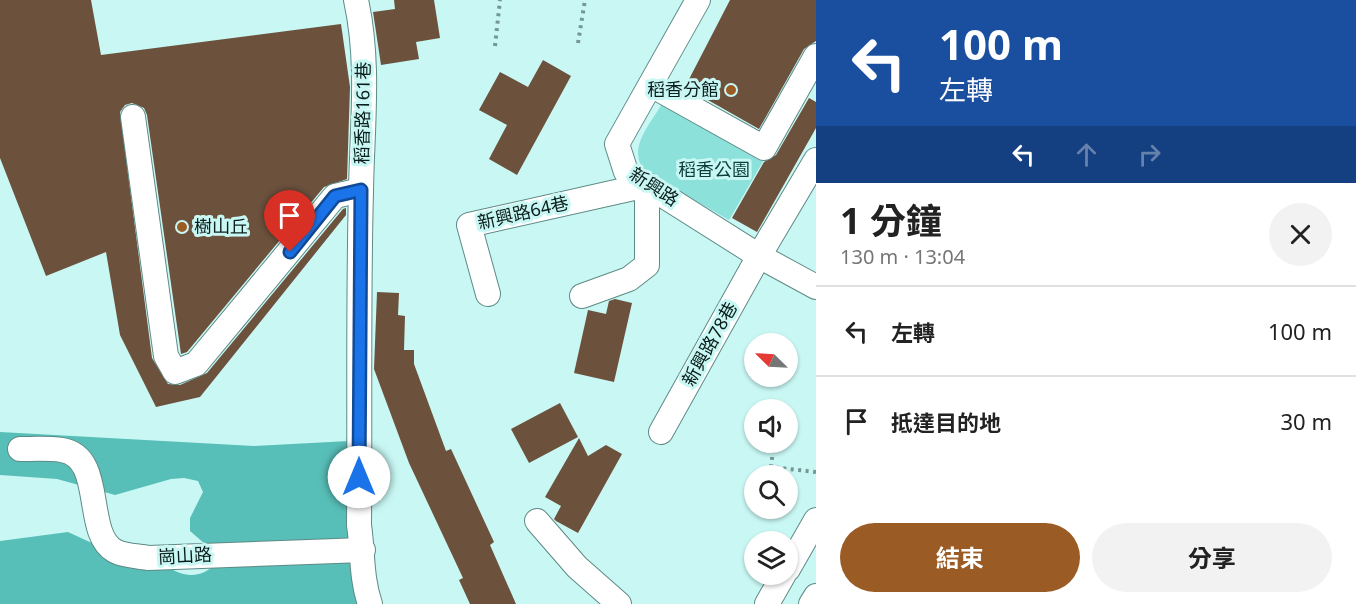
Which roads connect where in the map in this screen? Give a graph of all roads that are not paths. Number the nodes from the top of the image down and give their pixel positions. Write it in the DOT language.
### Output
graph roads {
  1 [pos="356,0"];
  2 [pos="699,0"];
  3 [pos="816,56"];
  4 [pos="651,86"];
  5 [pos="133,117"];
  6 [pos="816,160"];
  7 [pos="647,185"];
  8 [pos="361,190"];
  9 [pos="759,256"];
  10 [pos="816,287"];
  11 [pos="488,294"];
  12 [pos="582,296"];
  13 [pos="660,432"];
  14 [pos="20,449"];
  15 [pos="816,520"];
  16 [pos="537,521"];
  17 [pos="363,550"];
  18 [pos="798,551"];
  19 [pos="778,585"];
  20 [pos="816,596"];
  21 [pos="370,604"];
  22 [pos="619,604"];
  23 [pos="767,604"];
  24 [pos="811,604"];
  1 -- 8 [label="street, 稻香路161巷"];
  2 -- 4 [label="street, 新興路"];
  3 -- 4 [label="street"];
  4 -- 7 [label="street, 新興路"];
  5 -- 8 [label="street"];
  6 -- 9 [label="street, 新興路78巷"];
  7 -- 9 [label="street, 新興路"];
  7 -- 11 [label="street, 新興路64巷"];
  7 -- 12 [label="street"];
  8 -- 17 [label="street, 稻香路161巷"];
  9 -- 10 [label="street, 新興路"];
  9 -- 13 [label="street, 新興路78巷"];
  14 -- 17 [label="street, 崗山路"];
  15 -- 18 [label="street"];
  16 -- 22 [label="street"];
  17 -- 21 [label="street"];
  19 -- 23 [label="street"];
  20 -- 24 [label="street"];
}
